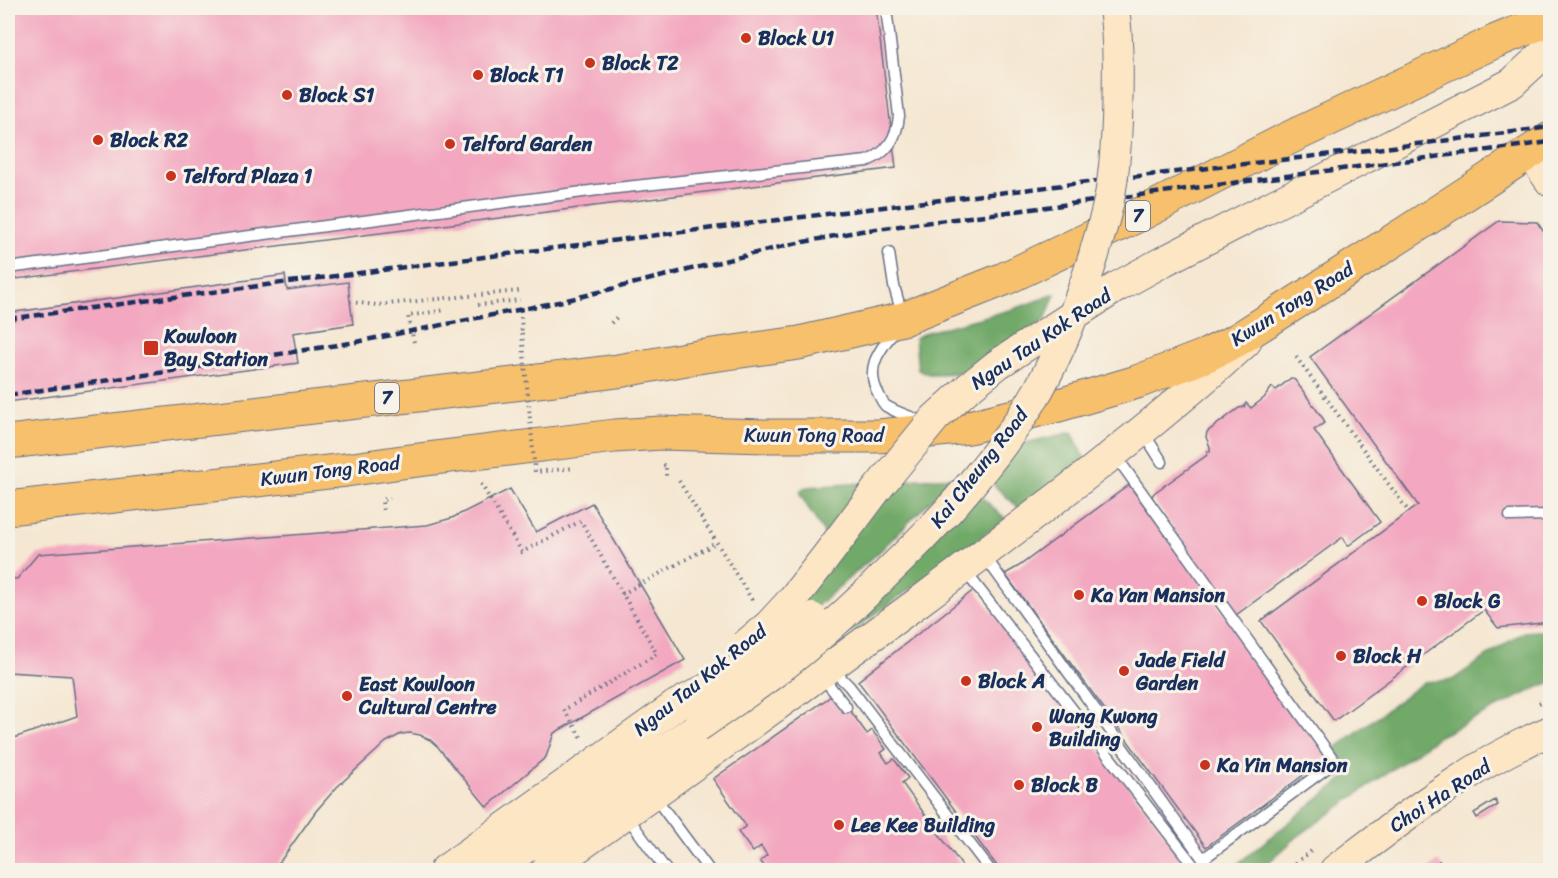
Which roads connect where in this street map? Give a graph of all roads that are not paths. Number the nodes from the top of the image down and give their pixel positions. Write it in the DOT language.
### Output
graph roads {
  1 [pos="886,8"];
  2 [pos="1100,8"];
  3 [pos="1114,8"];
  4 [pos="1551,19"];
  5 [pos="1551,48"];
  6 [pos="1540,146"];
  7 [pos="1551,181"];
  8 [pos="889,253"];
  9 [pos="8,268"];
  10 [pos="903,319"];
  11 [pos="1268,321"];
  12 [pos="943,430"];
  13 [pos="1143,431"];
  14 [pos="8,442"];
  15 [pos="1114,453"];
  16 [pos="1162,462"];
  17 [pos="8,508"];
  18 [pos="1551,515"];
  19 [pos="1510,516"];
  20 [pos="973,561"];
  21 [pos="825,670"];
  22 [pos="676,705"];
  23 [pos="846,706"];
  24 [pos="696,728"];
  25 [pos="1551,731"];
  26 [pos="652,794"];
  27 [pos="625,814"];
  28 [pos="445,870"];
  29 [pos="494,870"];
  30 [pos="546,870"];
  31 [pos="666,870"];
  32 [pos="709,870"];
  33 [pos="990,870"];
  34 [pos="1197,870"];
  35 [pos="1335,870"];
  1 -- 9 [label="lane"];
  2 -- 22 [label="main road, Kai Cheung Road, bridge"];
  3 -- 24 [label="main road, Kai Cheung Road, bridge"];
  4 -- 10 [label="highway, 7"];
  5 -- 22 [label="main road, Ngau Tau Kok Road, bridge"];
  6 -- 7 [label="main road"];
  6 -- 11 [label="highway, Kwun Tong Road"];
  8 -- 10 [label="lane"];
  10 -- 12 [label="lane"];
  10 -- 14 [label="highway, 7"];
  11 -- 12 [label="highway, Kwun Tong Road"];
  11 -- 13 [label="main road"];
  12 -- 17 [label="highway, Kwun Tong Road"];
  13 -- 15 [label="main road"];
  13 -- 16 [label="lane"];
  15 -- 20 [label="main road"];
  15 -- 20 [label="lane"];
  18 -- 19 [label="lane"];
  20 -- 21 [label="main road"];
  20 -- 34 [label="lane"];
  21 -- 23 [label="lane"];
  21 -- 26 [label="main road"];
  21 -- 33 [label="lane"];
  22 -- 28 [label="main road, Ngau Tau Kok Road"];
  24 -- 29 [label="main road, Ngau Tau Kok Road"];
  25 -- 35 [label="main road, Choi Ha Road"];
  26 -- 27 [label="main road"];
  26 -- 32 [label="lane"];
  27 -- 30 [label="main road"];
  27 -- 31 [label="lane"];
}
